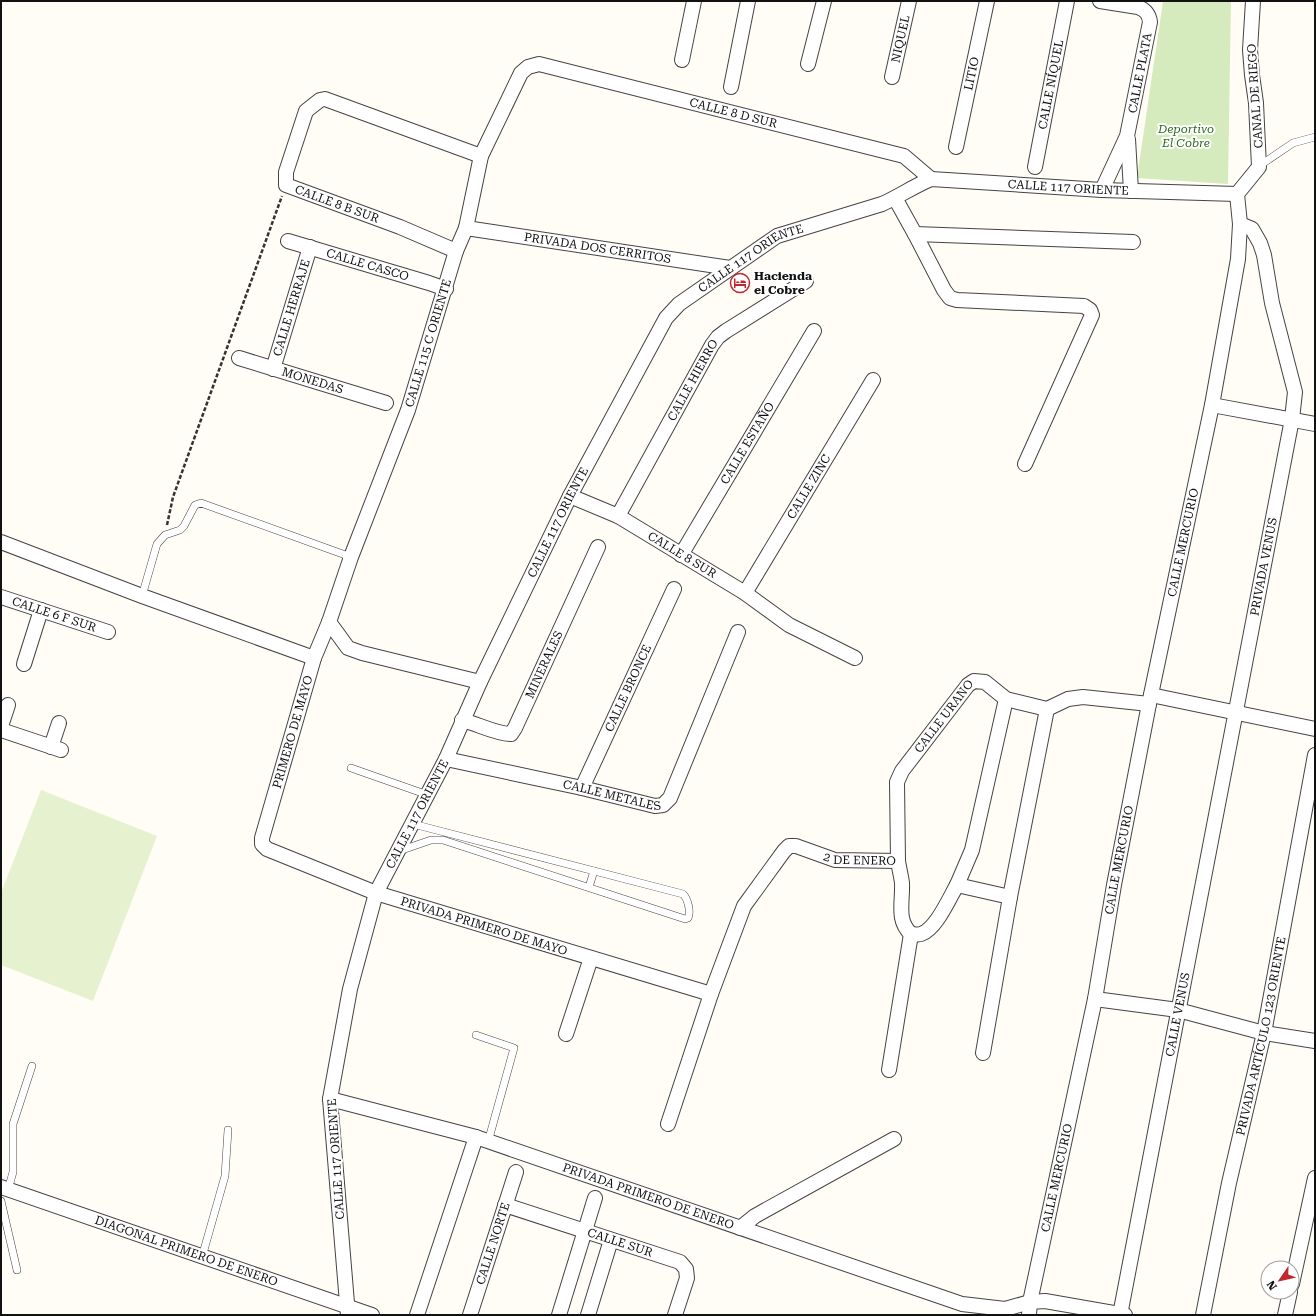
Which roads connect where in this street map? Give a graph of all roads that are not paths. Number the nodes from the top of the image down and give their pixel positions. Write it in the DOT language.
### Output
graph roads {
  1 [pos="694,1"];
  2 [pos="748,1"];
  3 [pos="824,1"];
  4 [pos="909,1"];
  5 [pos="986,1"];
  6 [pos="1067,1"];
  7 [pos="1100,1"];
  8 [pos="1253,1"];
  9 [pos="682,60"];
  10 [pos="808,64"];
  11 [pos="528,67"];
  12 [pos="892,77"];
  13 [pos="731,87"];
  14 [pos="1128,136"];
  15 [pos="1315,137"];
  16 [pos="956,147"];
  17 [pos="481,156"];
  18 [pos="1259,166"];
  19 [pos="1035,167"];
  20 [pos="931,179"];
  21 [pos="1102,190"];
  22 [pos="1131,190"];
  23 [pos="1237,194"];
  24 [pos="895,198"];
  25 [pos="1240,224"];
  26 [pos="466,228"];
  27 [pos="915,234"];
  28 [pos="288,241"];
  29 [pos="1132,242"];
  30 [pos="310,247"];
  31 [pos="456,251"];
  32 [pos="730,268"];
  33 [pos="806,281"];
  34 [pos="446,289"];
  35 [pos="814,331"];
  36 [pos="239,358"];
  37 [pos="273,369"];
  38 [pos="873,380"];
  39 [pos="386,403"];
  40 [pos="1212,405"];
  41 [pos="1292,419"];
  42 [pos="1312,423"];
  43 [pos="1026,464"];
  44 [pos="570,496"];
  45 [pos="618,516"];
  46 [pos="1,542"];
  47 [pos="598,547"];
  48 [pos="681,555"];
  49 [pos="352,557"];
  50 [pos="674,589"];
  51 [pos="745,593"];
  52 [pos="142,596"];
  53 [pos="1,597"];
  54 [pos="41,610"];
  55 [pos="329,622"];
  56 [pos="108,632"];
  57 [pos="738,632"];
  58 [pos="314,658"];
  59 [pos="855,658"];
  60 [pos="24,664"];
  61 [pos="480,682"];
  62 [pos="1006,699"];
  63 [pos="1150,700"];
  64 [pos="8,705"];
  65 [pos="1047,709"];
  66 [pos="1236,713"];
  67 [pos="462,720"];
  68 [pos="59,723"];
  69 [pos="1,726"];
  70 [pos="1315,729"];
  71 [pos="1,730"];
  72 [pos="1315,755"];
  73 [pos="446,759"];
  74 [pos="351,768"];
  75 [pos="582,788"];
  76 [pos="428,795"];
  77 [pos="412,824"];
  78 [pos="262,844"];
  79 [pos="510,850"];
  80 [pos="399,851"];
  81 [pos="507,861"];
  82 [pos="898,861"];
  83 [pos="594,871"];
  84 [pos="957,885"];
  85 [pos="589,887"];
  86 [pos="376,893"];
  87 [pos="1010,897"];
  88 [pos="911,934"];
  89 [pos="591,958"];
  90 [pos="711,994"];
  91 [pos="1094,999"];
  92 [pos="1178,1010"];
  93 [pos="1264,1033"];
  94 [pos="566,1034"];
  95 [pos="476,1035"];
  96 [pos="1315,1041"];
  97 [pos="983,1053"];
  98 [pos="32,1066"];
  99 [pos="889,1070"];
  100 [pos="330,1099"];
  101 [pos="668,1124"];
  102 [pos="228,1130"];
  103 [pos="482,1140"];
  104 [pos="894,1140"];
  105 [pos="516,1172"];
  106 [pos="1315,1178"];
  107 [pos="3,1193"];
  108 [pos="595,1198"];
  109 [pos="505,1205"];
  110 [pos="740,1228"];
  111 [pos="585,1231"];
  112 [pos="611,1240"];
  113 [pos="202,1257"];
  114 [pos="1297,1260"];
  115 [pos="17,1270"];
  116 [pos="1288,1300"];
  117 [pos="1030,1308"];
  118 [pos="962,1309"];
  119 [pos="348,1311"];
  120 [pos="372,1315"];
  121 [pos="417,1315"];
  122 [pos="470,1315"];
  123 [pos="559,1315"];
  124 [pos="588,1315"];
  125 [pos="675,1315"];
  126 [pos="1122,1315"];
  127 [pos="1203,1315"];
  128 [pos="1285,1315"];
  1 -- 9 [label="street"];
  2 -- 13 [label="street"];
  3 -- 10 [label="street"];
  4 -- 12 [label="street, NIQUEL"];
  5 -- 16 [label="street, LITIO"];
  6 -- 19 [label="street, CALLE NÍQUEL"];
  7 -- 14 [label="street, CALLE PLATA"];
  8 -- 18 [label="street, CANAL DE RIEGO"];
  11 -- 17 [label="street, CALLE 115 C ORIENTE"];
  11 -- 20 [label="street, CALLE 8 D SUR"];
  14 -- 21 [label="street, CALLE PLATA"];
  14 -- 22 [label="street, CALLE PLATA"];
  15 -- 18 [label="lane"];
  17 -- 26 [label="street, CALLE 115 C ORIENTE"];
  17 -- 31 [label="street, CALLE 8 B SUR"];
  18 -- 23 [label="street"];
  20 -- 21 [label="street, CALLE 117 ORIENTE"];
  20 -- 24 [label="street, CALLE 117 ORIENTE"];
  21 -- 22 [label="street, CALLE 117 ORIENTE"];
  22 -- 23 [label="street, CALLE 117 ORIENTE"];
  23 -- 25 [label="street, CALLE MERCURIO"];
  24 -- 27 [label="street"];
  24 -- 32 [label="street, CALLE 117 ORIENTE"];
  25 -- 40 [label="street, CALLE MERCURIO"];
  25 -- 41 [label="street, PRIVADA VENUS"];
  26 -- 31 [label="street, CALLE 115 C ORIENTE"];
  26 -- 32 [label="street, PRIVADA DOS CERRITOS"];
  27 -- 29 [label="street"];
  27 -- 43 [label="street"];
  28 -- 30 [label="street, CALLE CASCO"];
  30 -- 34 [label="street, CALLE CASCO"];
  30 -- 37 [label="street, CALLE HERRAJE"];
  31 -- 34 [label="street, CALLE 115 C ORIENTE"];
  32 -- 44 [label="street, CALLE 117 ORIENTE"];
  33 -- 45 [label="street, CALLE HIERRO"];
  34 -- 49 [label="street, CALLE 115 C ORIENTE"];
  35 -- 48 [label="street, CALLE ESTAÑO"];
  36 -- 37 [label="street, MONEDAS"];
  37 -- 39 [label="street, MONEDAS"];
  38 -- 51 [label="street, CALLE ZINC"];
  40 -- 41 [label="street"];
  40 -- 63 [label="street, CALLE MERCURIO"];
  41 -- 42 [label="street"];
  41 -- 66 [label="street, PRIVADA VENUS"];
  44 -- 45 [label="street, CALLE 8 SUR"];
  44 -- 61 [label="street, CALLE 117 ORIENTE"];
  45 -- 48 [label="street, CALLE 8 SUR"];
  46 -- 52 [label="street"];
  47 -- 67 [label="street, MINERALES"];
  48 -- 51 [label="street, CALLE 8 SUR"];
  49 -- 52 [label="lane"];
  49 -- 55 [label="street, CALLE 115 C ORIENTE"];
  50 -- 75 [label="street, CALLE BRONCE"];
  51 -- 59 [label="street, CALLE 8 SUR"];
  52 -- 58 [label="street"];
  53 -- 54 [label="street, CALLE 6 F SUR"];
  54 -- 56 [label="street, CALLE 6 F SUR"];
  54 -- 60 [label="street"];
  55 -- 58 [label="street, PRIMERO DE MAYO"];
  55 -- 61 [label="street"];
  57 -- 75 [label="street, CALLE METALES"];
  58 -- 78 [label="street, PRIMERO DE MAYO"];
  61 -- 67 [label="street, CALLE 117 ORIENTE"];
  62 -- 65 [label="street, CALLE URANO"];
  62 -- 82 [label="street, CALLE URANO"];
  62 -- 84 [label="street"];
  63 -- 65 [label="street"];
  63 -- 66 [label="street"];
  63 -- 91 [label="street, CALLE MERCURIO"];
  64 -- 69 [label="street"];
  65 -- 87 [label="street"];
  66 -- 70 [label="street"];
  66 -- 92 [label="street, CALLE VENUS"];
  67 -- 73 [label="street, CALLE 117 ORIENTE"];
  68 -- 71 [label="street"];
  72 -- 93 [label="street, PRIVADA ARTÍCULO 123 ORIENTE"];
  73 -- 75 [label="street, CALLE METALES"];
  73 -- 76 [label="street, CALLE 117 ORIENTE"];
  74 -- 76 [label="lane"];
  76 -- 77 [label="street, CALLE 117 ORIENTE"];
  77 -- 79 [label="lane"];
  77 -- 80 [label="street, CALLE 117 ORIENTE"];
  78 -- 86 [label="street, PRIVADA PRIMERO DE MAYO"];
  79 -- 81 [label="lane"];
  79 -- 83 [label="lane"];
  80 -- 81 [label="lane"];
  80 -- 86 [label="street, CALLE 117 ORIENTE"];
  81 -- 85 [label="lane"];
  82 -- 88 [label="street, 2 DE ENERO"];
  82 -- 90 [label="street, 2 DE ENERO"];
  83 -- 85 [label="lane"];
  83 -- 85 [label="lane"];
  84 -- 87 [label="street"];
  84 -- 88 [label="street"];
  86 -- 89 [label="street, PRIVADA PRIMERO DE MAYO"];
  86 -- 100 [label="street, CALLE 117 ORIENTE"];
  87 -- 97 [label="street"];
  88 -- 99 [label="street"];
  89 -- 90 [label="street, PRIVADA PRIMERO DE MAYO"];
  89 -- 94 [label="street"];
  90 -- 101 [label="street"];
  91 -- 92 [label="street"];
  91 -- 117 [label="street, CALLE MERCURIO"];
  92 -- 93 [label="street"];
  92 -- 126 [label="street, CALLE VENUS"];
  93 -- 96 [label="street"];
  93 -- 127 [label="street, PRIVADA ARTÍCULO 123 ORIENTE"];
  95 -- 103 [label="lane"];
  98 -- 107 [label="lane"];
  100 -- 103 [label="street, PRIVADA PRIMERO DE ENERO"];
  100 -- 119 [label="street, CALLE 117 ORIENTE"];
  102 -- 113 [label="lane"];
  103 -- 110 [label="street, PRIVADA PRIMERO DE ENERO"];
  103 -- 121 [label="street"];
  104 -- 110 [label="street"];
  105 -- 109 [label="street, CALLE NORTE"];
  106 -- 114 [label="street"];
  107 -- 113 [label="street, DIAGONAL PRIMERO DE ENERO"];
  107 -- 115 [label="lane"];
  108 -- 111 [label="street"];
  109 -- 111 [label="street, CALLE SUR"];
  109 -- 122 [label="street, CALLE NORTE"];
  110 -- 118 [label="street, PRIVADA PRIMERO DE ENERO"];
  111 -- 112 [label="street, CALLE SUR"];
  111 -- 123 [label="street"];
  112 -- 124 [label="street"];
  112 -- 125 [label="street, CALLE SUR"];
  113 -- 119 [label="street, DIAGONAL PRIMERO DE ENERO"];
  116 -- 128 [label="street"];
  117 -- 118 [label="street, PRIVADA PRIMERO DE ENERO"];
  117 -- 126 [label="street, PRIVADA PRIMERO DE ENERO"];
  119 -- 120 [label="street, DIAGONAL PRIMERO DE ENERO"];
}
